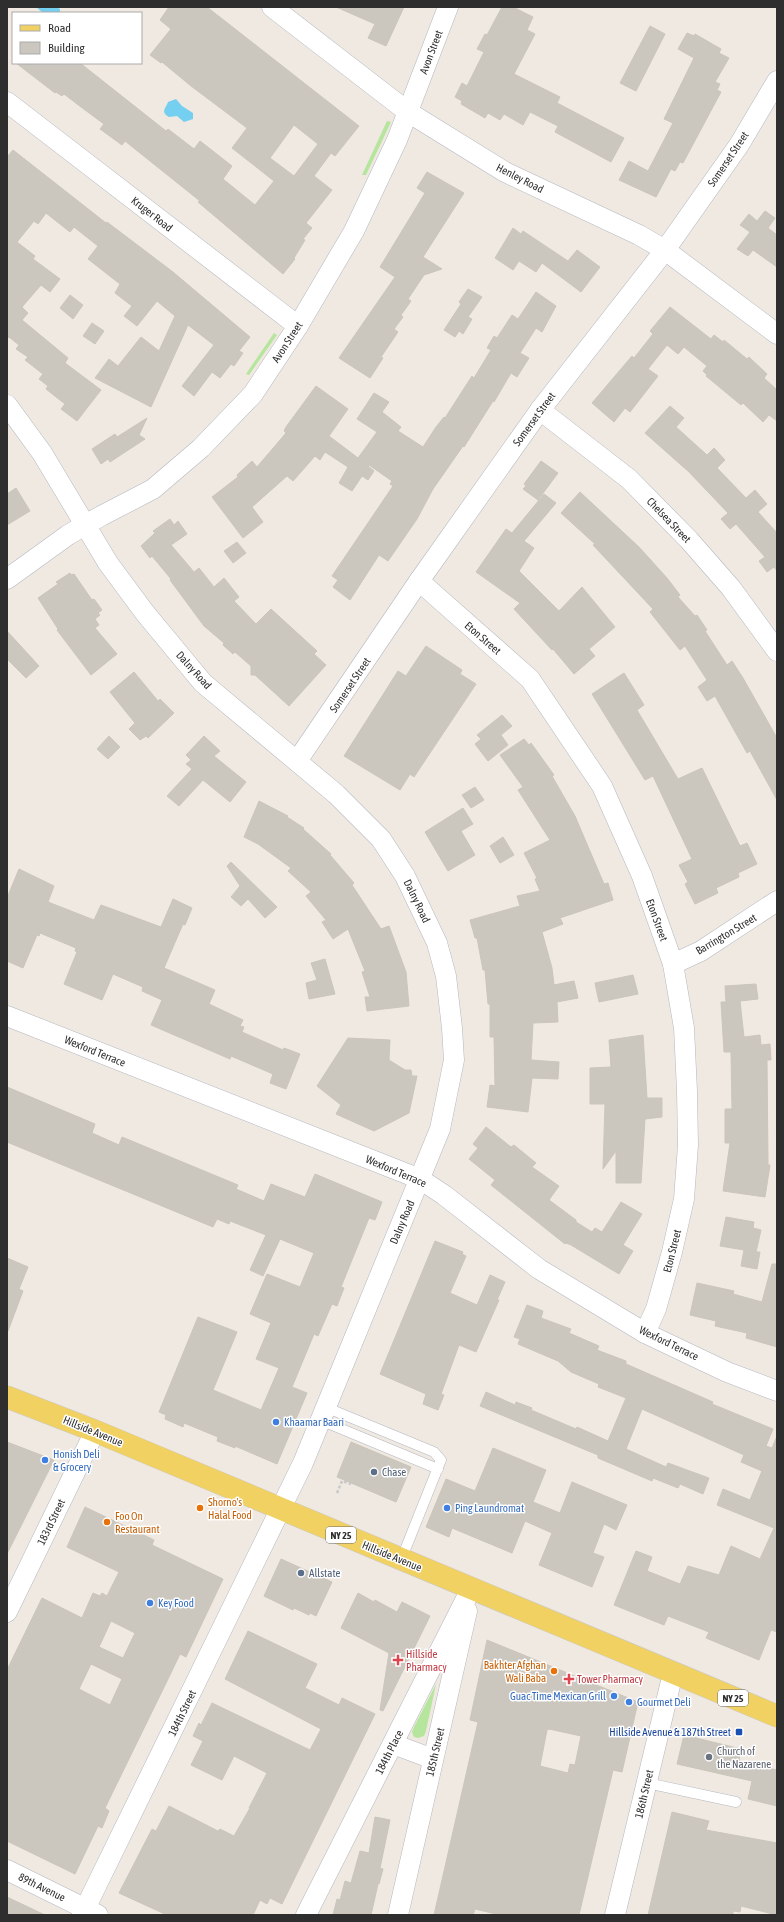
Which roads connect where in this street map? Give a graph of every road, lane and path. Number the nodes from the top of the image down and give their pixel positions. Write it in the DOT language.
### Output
graph roads {
  1 [pos="272,7"];
  2 [pos="448,7"];
  3 [pos="777,82"];
  4 [pos="7,102"];
  5 [pos="408,112"];
  6 [pos="664,250"];
  7 [pos="298,326"];
  8 [pos="777,334"];
  9 [pos="7,405"];
  10 [pos="540,410"];
  11 [pos="85,525"];
  12 [pos="7,579"];
  13 [pos="419,581"];
  14 [pos="777,651"];
  15 [pos="297,761"];
  16 [pos="777,902"];
  17 [pos="673,964"];
  18 [pos="7,1016"];
  19 [pos="420,1179"];
  20 [pos="645,1333"];
  21 [pos="777,1391"];
  22 [pos="7,1397"];
  23 [pos="323,1413"];
  24 [pos="95,1431"];
  25 [pos="438,1469"];
  26 [pos="351,1484"];
  27 [pos="337,1493"];
  28 [pos="281,1511"];
  29 [pos="401,1560"];
  30 [pos="471,1589"];
  31 [pos="7,1612"];
  32 [pos="673,1673"];
  33 [pos="776,1714"];
  34 [pos="393,1744"];
  35 [pos="433,1759"];
  36 [pos="647,1783"];
  37 [pos="736,1802"];
  38 [pos="7,1870"];
  39 [pos="89,1913"];
  40 [pos="306,1915"];
  41 [pos="398,1915"];
  42 [pos="615,1915"];
  1 -- 5 [label="street, Henley Road"];
  2 -- 5 [label="street, Avon Street"];
  3 -- 6 [label="street, Somerset Street"];
  4 -- 7 [label="street, Kruger Road"];
  5 -- 6 [label="street, Henley Road"];
  5 -- 7 [label="street, Avon Street"];
  6 -- 8 [label="street, Henley Road"];
  6 -- 10 [label="street, Somerset Street"];
  7 -- 11 [label="street, Avon Street"];
  9 -- 11 [label="street, Dalny Road"];
  10 -- 13 [label="street, Somerset Street"];
  10 -- 14 [label="street, Chelsea Street"];
  11 -- 12 [label="street, Avon Street"];
  11 -- 15 [label="street, Dalny Road"];
  13 -- 15 [label="street, Somerset Street"];
  13 -- 17 [label="street, Eton Street"];
  15 -- 19 [label="street, Dalny Road"];
  16 -- 17 [label="street, Barrington Street"];
  17 -- 20 [label="street, Eton Street"];
  18 -- 19 [label="street, Wexford Terrace"];
  19 -- 20 [label="street, Wexford Terrace"];
  19 -- 23 [label="street, Dalny Road"];
  20 -- 21 [label="street, Wexford Terrace"];
  22 -- 24 [label="main road, Hillside Avenue / NY 25"];
  23 -- 25 [label="lane"];
  23 -- 25 [label="lane"];
  23 -- 28 [label="street, Dalny Road"];
  24 -- 28 [label="main road, Hillside Avenue / NY 25"];
  24 -- 31 [label="street, 183rd Street"];
  25 -- 29 [label="lane"];
  26 -- 27 [label="path"];
  28 -- 29 [label="main road, Hillside Avenue / NY 25"];
  28 -- 39 [label="street, 184th Street"];
  29 -- 30 [label="main road, Hillside Avenue / NY 25"];
  30 -- 32 [label="main road, Hillside Avenue / NY 25"];
  30 -- 34 [label="street, 184th Place"];
  30 -- 35 [label="street, 185th Street"];
  32 -- 33 [label="main road, Hillside Avenue / NY 25"];
  32 -- 36 [label="street, 186th Street"];
  34 -- 35 [label="street"];
  34 -- 40 [label="street, 184th Place"];
  35 -- 41 [label="street, 185th Street"];
  36 -- 37 [label="lane"];
  36 -- 42 [label="street, 186th Street"];
  38 -- 39 [label="street, 89th Avenue"];
}
